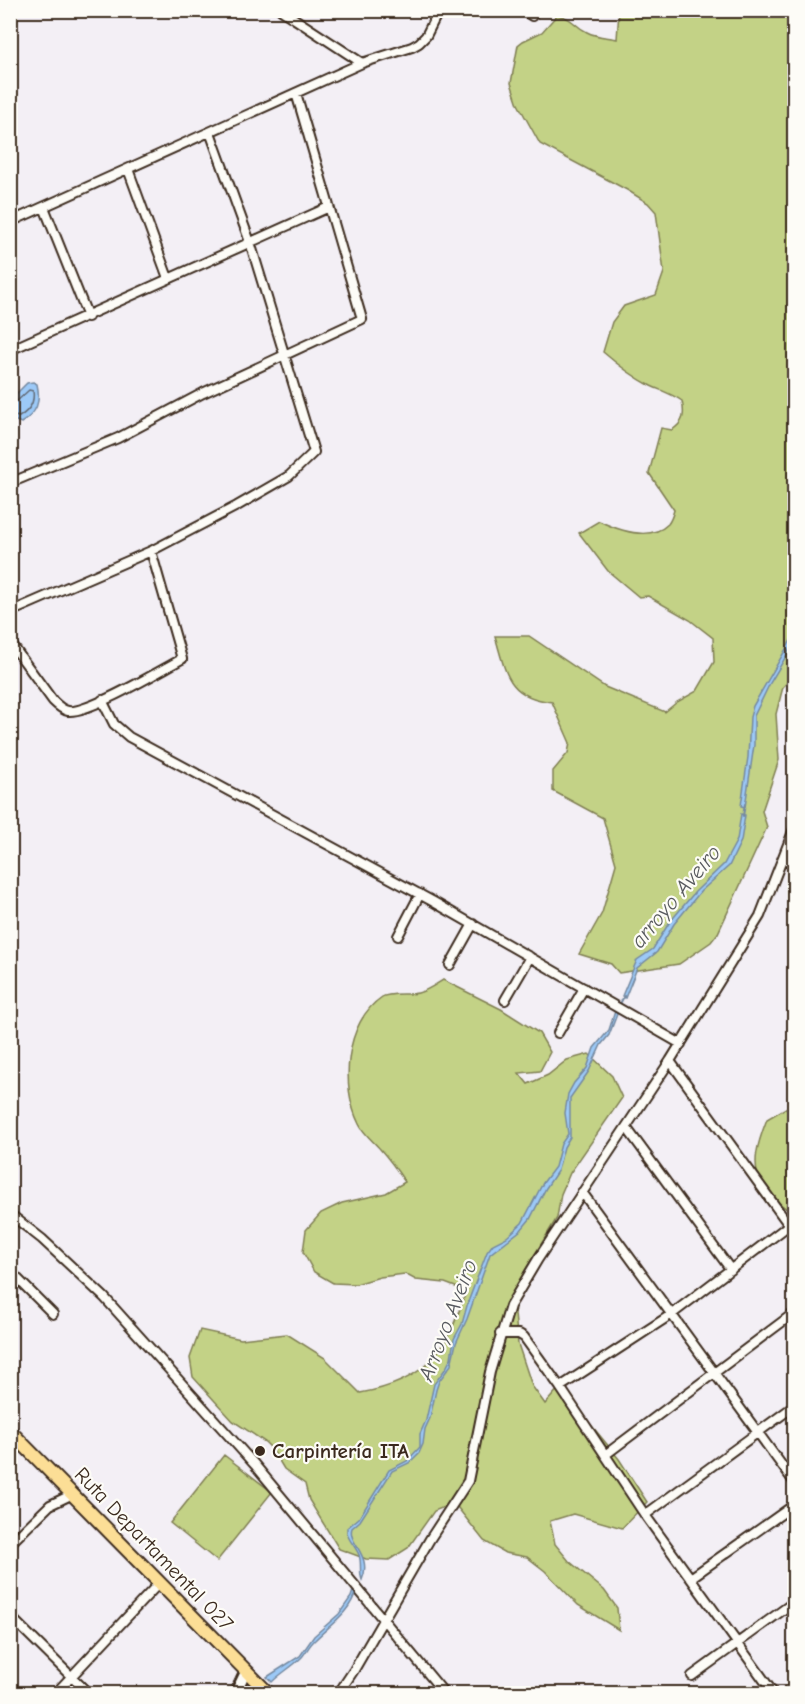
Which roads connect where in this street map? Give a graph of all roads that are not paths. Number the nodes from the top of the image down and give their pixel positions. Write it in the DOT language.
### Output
graph roads {
  1 [pos="282,10"];
  2 [pos="439,10"];
  3 [pos="523,10"];
  4 [pos="532,16"];
  5 [pos="362,63"];
  6 [pos="296,93"];
  7 [pos="210,132"];
  8 [pos="128,169"];
  9 [pos="44,207"];
  10 [pos="329,207"];
  11 [pos="10,222"];
  12 [pos="250,242"];
  13 [pos="168,278"];
  14 [pos="88,317"];
  15 [pos="10,350"];
  16 [pos="285,355"];
  17 [pos="10,483"];
  18 [pos="151,551"];
  19 [pos="10,612"];
  20 [pos="11,643"];
  21 [pos="102,700"];
  22 [pos="795,829"];
  23 [pos="784,856"];
  24 [pos="795,867"];
  25 [pos="420,894"];
  26 [pos="473,924"];
  27 [pos="398,936"];
  28 [pos="530,957"];
  29 [pos="450,965"];
  30 [pos="584,988"];
  31 [pos="505,1000"];
  32 [pos="558,1033"];
  33 [pos="681,1044"];
  34 [pos="670,1061"];
  35 [pos="626,1127"];
  36 [pos="582,1192"];
  37 [pos="10,1214"];
  38 [pos="792,1228"];
  39 [pos="10,1270"];
  40 [pos="731,1270"];
  41 [pos="21,1281"];
  42 [pos="10,1286"];
  43 [pos="795,1313"];
  44 [pos="53,1314"];
  45 [pos="672,1314"];
  46 [pos="500,1334"];
  47 [pos="715,1373"];
  48 [pos="560,1387"];
  49 [pos="795,1406"];
  50 [pos="10,1431"];
  51 [pos="758,1432"];
  52 [pos="605,1455"];
  53 [pos="795,1482"];
  54 [pos="73,1494"];
  55 [pos="795,1505"];
  56 [pos="645,1515"];
  57 [pos="10,1544"];
  58 [pos="692,1577"];
  59 [pos="160,1582"];
  60 [pos="795,1602"];
  61 [pos="10,1616"];
  62 [pos="384,1619"];
  63 [pos="738,1643"];
  64 [pos="246,1671"];
  65 [pos="72,1676"];
  66 [pos="692,1676"];
  67 [pos="795,1688"];
  68 [pos="55,1694"];
  69 [pos="89,1694"];
  70 [pos="235,1694"];
  71 [pos="269,1694"];
  72 [pos="338,1694"];
  73 [pos="445,1694"];
  74 [pos="774,1694"];
  75 [pos="785,1694"];
  1 -- 5 [label="street"];
  2 -- 5 [label="street"];
  3 -- 4 [label="street"];
  5 -- 6 [label="street"];
  6 -- 7 [label="street"];
  6 -- 10 [label="street"];
  7 -- 8 [label="street"];
  7 -- 12 [label="street"];
  8 -- 9 [label="street"];
  8 -- 13 [label="street"];
  9 -- 11 [label="street"];
  9 -- 14 [label="street"];
  10 -- 12 [label="street"];
  10 -- 16 [label="street"];
  12 -- 13 [label="street"];
  12 -- 16 [label="street"];
  13 -- 14 [label="street"];
  14 -- 15 [label="street"];
  16 -- 17 [label="street"];
  16 -- 18 [label="street"];
  18 -- 19 [label="street"];
  18 -- 21 [label="street"];
  20 -- 21 [label="street"];
  21 -- 25 [label="street"];
  22 -- 23 [label="street"];
  23 -- 24 [label="street"];
  23 -- 33 [label="street"];
  25 -- 26 [label="street"];
  25 -- 27 [label="street"];
  26 -- 28 [label="street"];
  26 -- 29 [label="street"];
  28 -- 30 [label="street"];
  28 -- 31 [label="street"];
  30 -- 32 [label="street"];
  30 -- 33 [label="street"];
  33 -- 34 [label="street"];
  34 -- 35 [label="street"];
  34 -- 38 [label="street"];
  35 -- 36 [label="street"];
  35 -- 40 [label="street"];
  36 -- 45 [label="street"];
  36 -- 46 [label="street"];
  37 -- 62 [label="street"];
  38 -- 40 [label="street"];
  39 -- 41 [label="street"];
  40 -- 45 [label="street"];
  41 -- 42 [label="street"];
  41 -- 44 [label="street"];
  43 -- 47 [label="street"];
  45 -- 47 [label="street"];
  45 -- 48 [label="street"];
  46 -- 48 [label="street"];
  46 -- 62 [label="street"];
  47 -- 51 [label="street"];
  47 -- 52 [label="street"];
  48 -- 52 [label="street"];
  49 -- 51 [label="street"];
  50 -- 54 [label="main road, Ruta Departamental 027"];
  51 -- 53 [label="street"];
  51 -- 56 [label="street"];
  52 -- 56 [label="street"];
  54 -- 57 [label="street"];
  54 -- 59 [label="main road, Ruta Departamental 027"];
  55 -- 58 [label="street"];
  56 -- 58 [label="street"];
  58 -- 63 [label="street"];
  59 -- 64 [label="main road, Ruta Departamental 027"];
  59 -- 65 [label="street"];
  60 -- 63 [label="street"];
  61 -- 65 [label="street"];
  62 -- 72 [label="street"];
  62 -- 73 [label="street"];
  63 -- 66 [label="street"];
  63 -- 74 [label="street"];
  64 -- 70 [label="street"];
  64 -- 71 [label="main road, Ruta Departamental 027"];
  65 -- 68 [label="street"];
  65 -- 69 [label="street"];
  67 -- 75 [label="street"];
}
